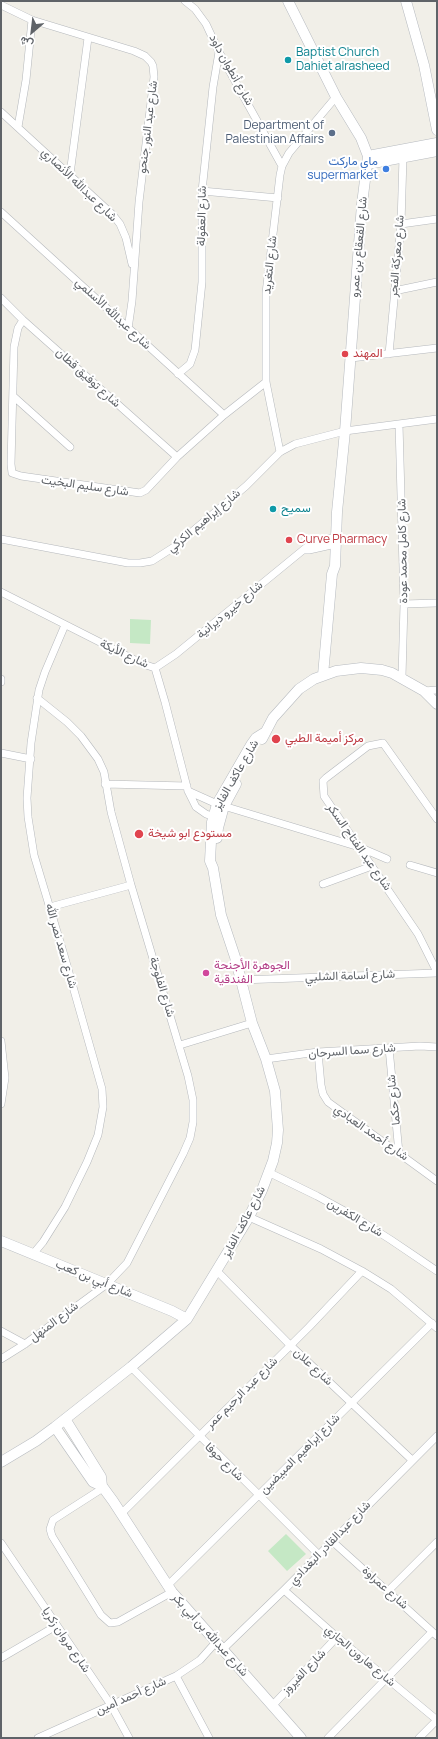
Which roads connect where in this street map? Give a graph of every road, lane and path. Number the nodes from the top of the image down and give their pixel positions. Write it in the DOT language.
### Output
graph roads {
  1 [pos="185,1"];
  2 [pos="289,1"];
  3 [pos="406,1"];
  4 [pos="413,1"];
  5 [pos="1,5"];
  6 [pos="32,20"];
  7 [pos="88,38"];
  8 [pos="219,52"];
  9 [pos="426,64"];
  10 [pos="437,92"];
  11 [pos="336,97"];
  12 [pos="1,112"];
  13 [pos="18,127"];
  14 [pos="437,130"];
  15 [pos="437,143"];
  16 [pos="437,151"];
  17 [pos="403,157"];
  18 [pos="368,160"];
  19 [pos="282,166"];
  20 [pos="70,174"];
  21 [pos="202,191"];
  22 [pos="278,198"];
  23 [pos="1,212"];
  24 [pos="437,219"];
  25 [pos="401,224"];
  26 [pos="133,273"];
  27 [pos="437,282"];
  28 [pos="394,291"];
  29 [pos="1,298"];
  30 [pos="23,320"];
  31 [pos="128,329"];
  32 [pos="437,348"];
  33 [pos="389,354"];
  34 [pos="351,358"];
  35 [pos="178,374"];
  36 [pos="266,382"];
  37 [pos="13,396"];
  38 [pos="224,416"];
  39 [pos="437,419"];
  40 [pos="399,424"];
  41 [pos="345,431"];
  42 [pos="70,447"];
  43 [pos="280,452"];
  44 [pos="176,458"];
  45 [pos="1,539"];
  46 [pos="333,541"];
  47 [pos="1,592"];
  48 [pos="437,603"];
  49 [pos="404,604"];
  50 [pos="65,625"];
  51 [pos="154,668"];
  52 [pos="324,675"];
  53 [pos="402,677"];
  54 [pos="1,679"];
  55 [pos="1,682"];
  56 [pos="437,690"];
  57 [pos="424,691"];
  58 [pos="37,698"];
  59 [pos="437,704"];
  60 [pos="1,753"];
  61 [pos="30,758"];
  62 [pos="105,784"];
  63 [pos="188,788"];
  64 [pos="221,805"];
  65 [pos="217,817"];
  66 [pos="437,819"];
  67 [pos="359,848"];
  68 [pos="387,858"];
  69 [pos="410,865"];
  70 [pos="372,866"];
  71 [pos="437,873"];
  72 [pos="324,884"];
  73 [pos="131,885"];
  74 [pos="50,907"];
  75 [pos="435,961"];
  76 [pos="437,972"];
  77 [pos="240,980"];
  78 [pos="252,1023"];
  79 [pos="1,1042"];
  80 [pos="180,1045"];
  81 [pos="437,1047"];
  82 [pos="389,1048"];
  83 [pos="318,1052"];
  84 [pos="266,1059"];
  85 [pos="1,1104"];
  86 [pos="399,1153"];
  87 [pos="268,1172"];
  88 [pos="437,1181"];
  89 [pos="249,1217"];
  90 [pos="1,1241"];
  91 [pos="33,1254"];
  92 [pos="217,1271"];
  93 [pos="362,1271"];
  94 [pos="437,1271"];
  95 [pos="107,1284"];
  96 [pos="187,1319"];
  97 [pos="434,1326"];
  98 [pos="1,1331"];
  99 [pos="25,1344"];
  100 [pos="290,1345"];
  101 [pos="1,1359"];
  102 [pos="131,1368"];
  103 [pos="351,1402"];
  104 [pos="65,1419"];
  105 [pos="55,1427"];
  106 [pos="437,1436"];
  107 [pos="198,1437"];
  108 [pos="412,1460"];
  109 [pos="1,1462"];
  110 [pos="103,1487"];
  111 [pos="259,1495"];
  112 [pos="121,1514"];
  113 [pos="332,1541"];
  114 [pos="437,1542"];
  115 [pos="1,1543"];
  116 [pos="319,1555"];
  117 [pos="170,1589"];
  118 [pos="284,1590"];
  119 [pos="388,1591"];
  120 [pos="56,1626"];
  121 [pos="435,1634"];
  122 [pos="337,1637"];
  123 [pos="220,1645"];
  124 [pos="1,1658"];
  125 [pos="176,1676"];
  126 [pos="387,1679"];
  127 [pos="111,1705"];
  128 [pos="272,1706"];
  129 [pos="437,1720"];
  130 [pos="38,1738"];
  131 [pos="129,1738"];
  132 [pos="209,1738"];
  133 [pos="301,1738"];
  134 [pos="328,1738"];
  135 [pos="419,1738"];
  1 -- 8 [label="street, شارع أنطوان داود"];
  2 -- 11 [label="street, شارع القعقاع بن عمرو"];
  3 -- 9 [label="street"];
  4 -- 9 [label="street"];
  5 -- 6 [label="street, شارع عبد النور جنحو"];
  6 -- 7 [label="street, شارع عبد النور جنحو"];
  6 -- 13 [label="street"];
  7 -- 20 [label="street"];
  7 -- 26 [label="street, شارع عبد النور جنحو"];
  8 -- 19 [label="street, شارع أنطوان داود"];
  8 -- 21 [label="street, شارع العفولة"];
  9 -- 10 [label="street"];
  9 -- 14 [label="street"];
  11 -- 18 [label="street, شارع القعقاع بن عمرو"];
  11 -- 19 [label="street, شارع التغريد"];
  12 -- 13 [label="street, شارع عبدالله الأنصاري"];
  13 -- 20 [label="street, شارع عبدالله الأنصاري"];
  15 -- 18 [label="street"];
  16 -- 17 [label="street"];
  17 -- 18 [label="street"];
  17 -- 25 [label="street, شارع معركة الفجر"];
  18 -- 34 [label="street, شارع القعقاع بن عمرو"];
  19 -- 22 [label="street, شارع التغريد"];
  20 -- 26 [label="street, شارع عبدالله الأنصاري"];
  21 -- 22 [label="street"];
  21 -- 35 [label="street, شارع العفولة"];
  22 -- 36 [label="street, شارع التغريد"];
  23 -- 31 [label="street, شارع عبدالله الأسلمي"];
  24 -- 25 [label="street"];
  25 -- 28 [label="street, شارع معركة الفجر"];
  26 -- 31 [label="street, شارع عبد النور جنحو"];
  27 -- 28 [label="street"];
  28 -- 33 [label="street, شارع معركة الفجر"];
  29 -- 30 [label="street, شارع توفيق قطان"];
  30 -- 37 [label="street, شارع سليم البخيت"];
  30 -- 44 [label="street, شارع توفيق قطان"];
  31 -- 35 [label="street, شارع عبدالله الأسلمي"];
  32 -- 33 [label="street"];
  33 -- 34 [label="street"];
  34 -- 41 [label="street, شارع القعقاع بن عمرو"];
  35 -- 38 [label="street, شارع عبدالله الأسلمي"];
  36 -- 38 [label="street, شارع سليم البخيت"];
  36 -- 43 [label="street, شارع التغريد"];
  37 -- 42 [label="street"];
  37 -- 44 [label="street, شارع سليم البخيت"];
  38 -- 44 [label="street, شارع سليم البخيت"];
  39 -- 40 [label="street, شارع إبراهيم الكركي"];
  40 -- 41 [label="street, شارع إبراهيم الكركي"];
  40 -- 49 [label="street, شارع كامل محمد عودة"];
  41 -- 43 [label="street, شارع إبراهيم الكركي"];
  41 -- 46 [label="street, شارع القعقاع بن عمرو"];
  43 -- 45 [label="street, شارع إبراهيم الكركي"];
  46 -- 51 [label="street, شارع خيرو ديرانية"];
  46 -- 52 [label="street, شارع القعقاع بن عمرو"];
  47 -- 50 [label="street, شارع الأيكة"];
  48 -- 49 [label="street"];
  49 -- 53 [label="street, شارع كامل محمد عودة"];
  50 -- 51 [label="street, شارع الأيكة"];
  50 -- 58 [label="street, شارع سعد نصر الله"];
  51 -- 63 [label="street, شارع الأيكة"];
  52 -- 53 [label="street, شارع عاكف الفايز"];
  52 -- 64 [label="street, شارع عاكف الفايز"];
  53 -- 57 [label="street, شارع عاكف الفايز"];
  54 -- 55 [label="street"];
  56 -- 57 [label="street"];
  57 -- 59 [label="street, شارع عاكف الفايز"];
  58 -- 61 [label="street, شارع سعد نصر الله"];
  58 -- 62 [label="street, شارع الفلوجة"];
  60 -- 61 [label="street"];
  61 -- 74 [label="street, شارع سعد نصر الله"];
  62 -- 63 [label="street"];
  62 -- 73 [label="street, شارع الفلوجة"];
  63 -- 64 [label="street"];
  63 -- 65 [label="street, شارع الأيكة"];
  64 -- 65 [label="street, شارع عاكف الفايز"];
  64 -- 67 [label="street"];
  65 -- 77 [label="street, شارع عاكف الفايز"];
  66 -- 67 [label="street, شارع عبد الفتاح السكر"];
  67 -- 68 [label="street"];
  67 -- 70 [label="street, شارع عبد الفتاح السكر"];
  69 -- 71 [label="street"];
  70 -- 72 [label="street"];
  70 -- 75 [label="street, شارع عبد الفتاح السكر"];
  73 -- 74 [label="street"];
  73 -- 80 [label="street, شارع الفلوجة"];
  74 -- 91 [label="street, شارع سعد نصر الله"];
  75 -- 76 [label="street, شارع عبد الفتاح السكر"];
  76 -- 77 [label="street, شارع أسامة الشلبي"];
  77 -- 78 [label="street, شارع عاكف الفايز"];
  78 -- 80 [label="street"];
  78 -- 84 [label="street, شارع عاكف الفايز"];
  79 -- 85 [label="street"];
  80 -- 95 [label="street, شارع الفلوجة"];
  81 -- 82 [label="street, شارع سما السرحان"];
  82 -- 83 [label="street, شارع سما السرحان"];
  82 -- 86 [label="street, شارع حكما"];
  83 -- 84 [label="street, شارع سما السرحان"];
  83 -- 86 [label="street, شارع أحمد العبادي"];
  84 -- 87 [label="street, شارع عاكف الفايز"];
  86 -- 88 [label="street, شارع أحمد العبادي"];
  87 -- 89 [label="street, شارع عاكف الفايز"];
  87 -- 94 [label="street, شارع الكفرين"];
  89 -- 92 [label="street, شارع عاكف الفايز"];
  89 -- 93 [label="street"];
  90 -- 91 [label="street, شارع أبي بن كعب"];
  91 -- 95 [label="street, شارع أبي بن كعب"];
  92 -- 96 [label="street, شارع عاكف الفايز"];
  92 -- 100 [label="street, شارع علان"];
  93 -- 97 [label="street"];
  93 -- 100 [label="street, شارع عبد الرحيم عمر"];
  95 -- 96 [label="street, شارع أبي بن كعب"];
  95 -- 99 [label="street, شارع المنهل"];
  96 -- 102 [label="street, شارع عاكف الفايز"];
  97 -- 103 [label="street, شارع إبراهيم المبيضين"];
  98 -- 99 [label="street"];
  99 -- 101 [label="street, شارع المنهل"];
  100 -- 103 [label="street, شارع علان"];
  100 -- 107 [label="street, شارع عبد الرحيم عمر"];
  102 -- 104 [label="street, شارع عاكف الفايز"];
  102 -- 107 [label="street, شارع حوفا"];
  103 -- 108 [label="street, شارع علان"];
  103 -- 111 [label="street, شارع إبراهيم المبيضين"];
  104 -- 105 [label="street, شارع عاكف الفايز"];
  104 -- 110 [label="street, شارع عبدالله بن أبي بكر"];
  105 -- 109 [label="street, شارع عاكف الفايز"];
  105 -- 110 [label="street, شارع عبدالله بن أبي بكر"];
  106 -- 108 [label="street, شارع عبدالقادر البغدادي"];
  107 -- 111 [label="street, شارع حوفا"];
  107 -- 112 [label="street, شارع عبد الرحيم عمر"];
  108 -- 113 [label="street, شارع عبدالقادر البغدادي"];
  110 -- 112 [label="street, شارع عبدالله بن أبي بكر"];
  110 -- 117 [label="street, شارع إبراهيم المبيضين"];
  111 -- 116 [label="street, شارع حوفا"];
  111 -- 117 [label="street, شارع إبراهيم المبيضين"];
  112 -- 117 [label="street, شارع عبدالله بن أبي بكر"];
  113 -- 116 [label="street, شارع عبدالقادر البغدادي"];
  113 -- 119 [label="street, شارع عمراوة"];
  114 -- 119 [label="street"];
  115 -- 120 [label="street, شارع مروان زكريا"];
  116 -- 118 [label="street, شارع عبدالقادر البغدادي"];
  117 -- 123 [label="street, شارع عبدالله بن أبي بكر"];
  118 -- 122 [label="street, شارع هارون الجازي"];
  118 -- 123 [label="street, شارع عبدالقادر البغدادي"];
  119 -- 121 [label="street, شارع عمراوة"];
  120 -- 124 [label="street"];
  120 -- 127 [label="street, شارع مروان زكريا"];
  121 -- 126 [label="street"];
  122 -- 126 [label="street, شارع هارون الجازي"];
  122 -- 128 [label="street, شارع الفيروز"];
  123 -- 125 [label="street, شارع أحمد أمين"];
  123 -- 128 [label="street, شارع عبدالله بن أبي بكر"];
  125 -- 127 [label="street, شارع أحمد أمين"];
  125 -- 132 [label="street"];
  126 -- 129 [label="street, شارع هارون الجازي"];
  126 -- 134 [label="street"];
  127 -- 130 [label="street, شارع أحمد أمين"];
  127 -- 131 [label="street, شارع مروان زكريا"];
  128 -- 133 [label="street, شارع عبدالله بن أبي بكر"];
  129 -- 135 [label="street"];
}
